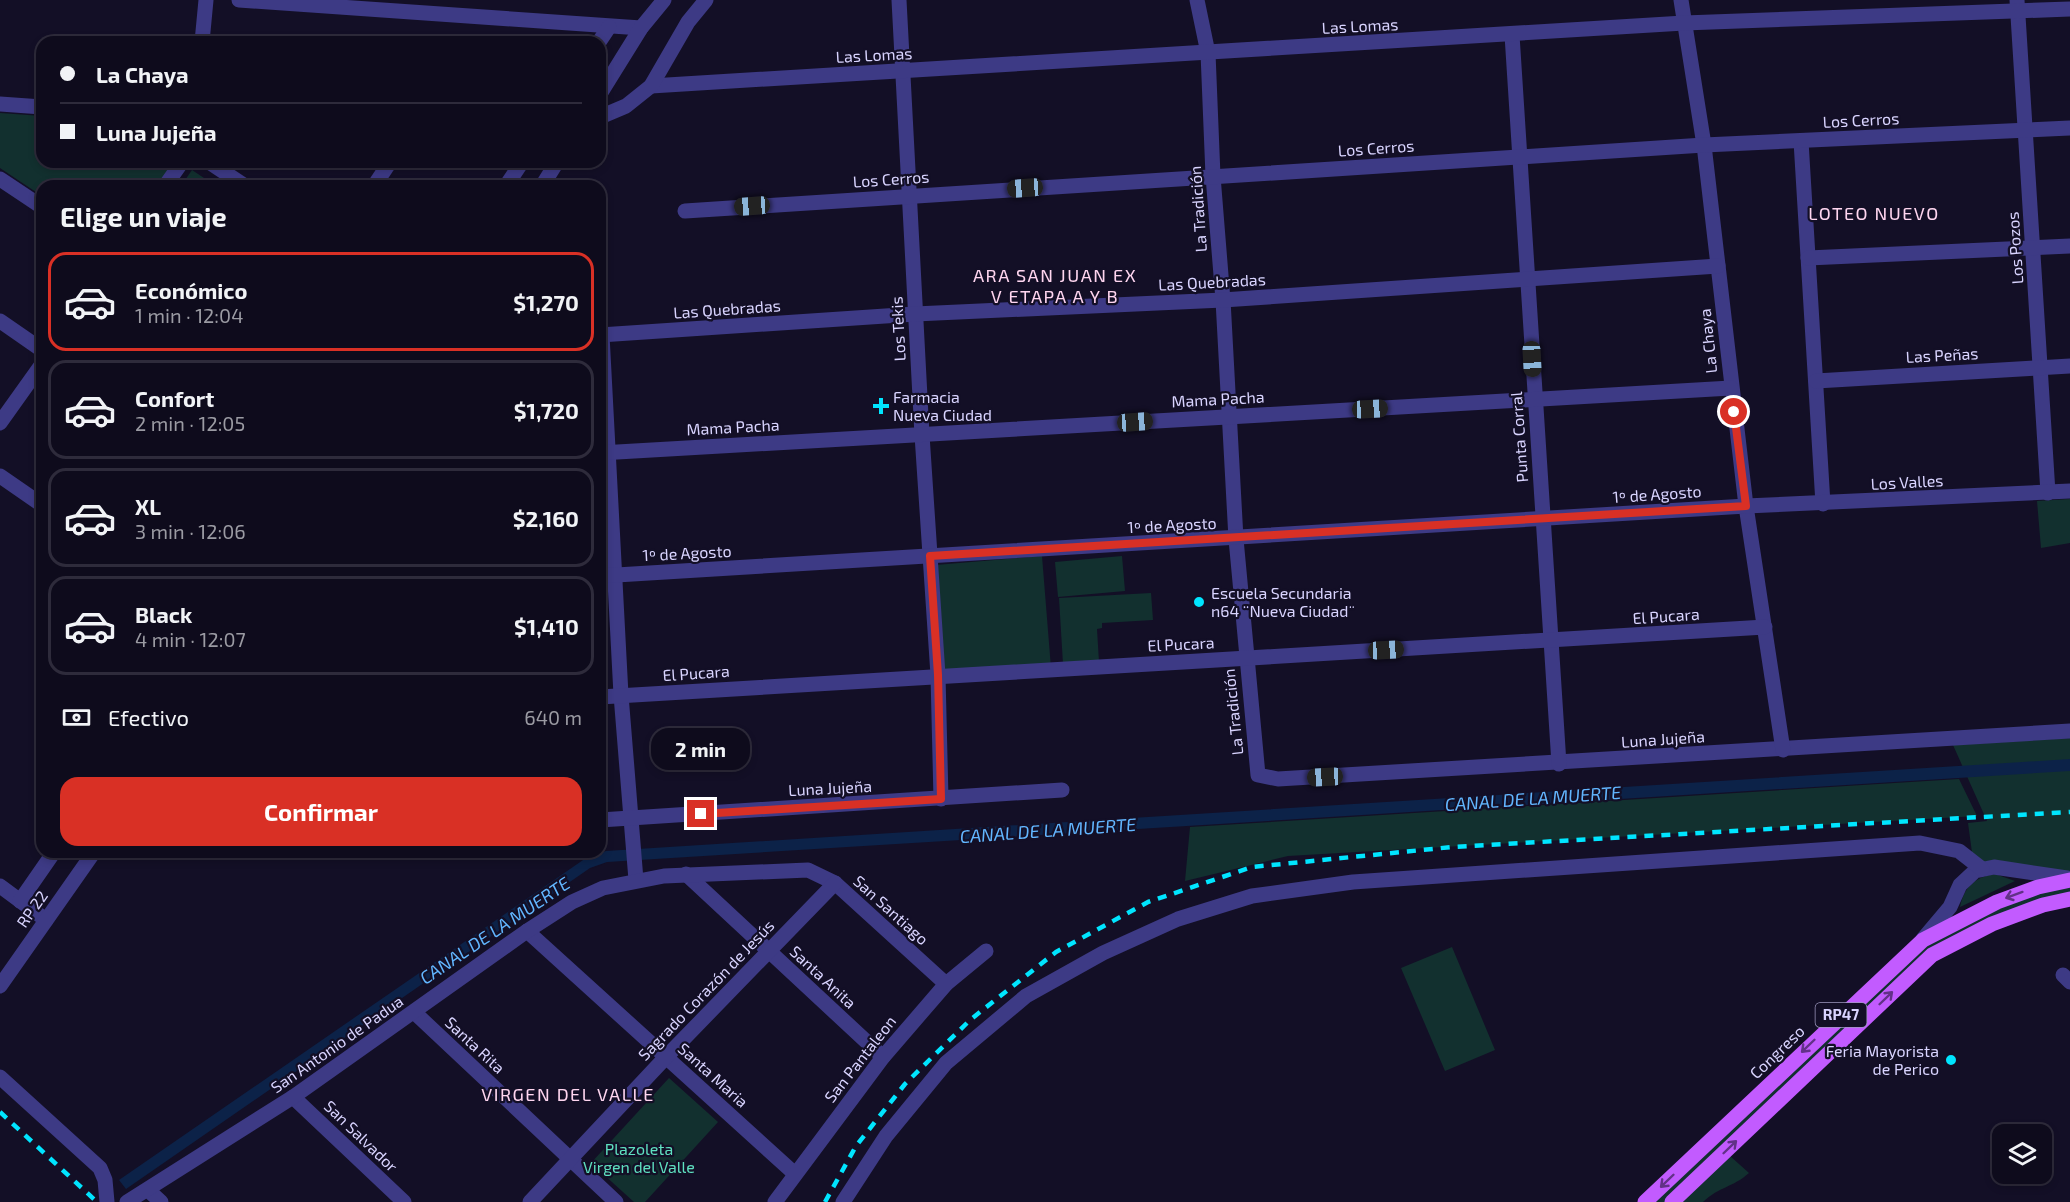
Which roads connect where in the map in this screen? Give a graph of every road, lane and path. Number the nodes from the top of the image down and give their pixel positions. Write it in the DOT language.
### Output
graph roads {
  1 [pos="206,0"];
  2 [pos="239,0"];
  3 [pos="664,0"];
  4 [pos="706,0"];
  5 [pos="899,0"];
  6 [pos="1197,0"];
  7 [pos="1681,0"];
  8 [pos="2017,6"];
  9 [pos="2070,9"];
  10 [pos="1684,23"];
  11 [pos="609,27"];
  12 [pos="640,28"];
  13 [pos="1512,35"];
  14 [pos="203,36"];
  15 [pos="603,36"];
  16 [pos="1208,53"];
  17 [pos="903,72"];
  18 [pos="606,84"];
  19 [pos="651,86"];
  20 [pos="0,104"];
  21 [pos="36,107"];
  22 [pos="606,114"];
  23 [pos="2070,128"];
  24 [pos="2025,131"];
  25 [pos="1801,141"];
  26 [pos="1704,145"];
  27 [pos="1520,156"];
  28 [pos="218,168"];
  29 [pos="1213,176"];
  30 [pos="0,179"];
  31 [pos="236,180"];
  32 [pos="908,196"];
  33 [pos="36,203"];
  34 [pos="685,210"];
  35 [pos="2070,246"];
  36 [pos="2033,248"];
  37 [pos="1808,258"];
  38 [pos="1718,266"];
  39 [pos="1527,277"];
  40 [pos="1223,300"];
  41 [pos="915,314"];
  42 [pos="0,321"];
  43 [pos="606,335"];
  44 [pos="36,346"];
  45 [pos="2070,366"];
  46 [pos="2041,368"];
  47 [pos="36,372"];
  48 [pos="1816,381"];
  49 [pos="1731,388"];
  50 [pos="1534,400"];
  51 [pos="1230,416"];
  52 [pos="0,423"];
  53 [pos="922,435"];
  54 [pos="606,453"];
  55 [pos="0,476"];
  56 [pos="2070,491"];
  57 [pos="2049,493"];
  58 [pos="36,501"];
  59 [pos="1823,504"];
  60 [pos="1746,506"];
  61 [pos="1543,520"];
  62 [pos="606,535"];
  63 [pos="1236,539"];
  64 [pos="930,556"];
  65 [pos="607,576"];
  66 [pos="1765,627"];
  67 [pos="1550,641"];
  68 [pos="1246,658"];
  69 [pos="938,675"];
  70 [pos="621,695"];
  71 [pos="606,696"];
  72 [pos="2070,731"];
  73 [pos="1783,750"];
  74 [pos="1559,764"];
  75 [pos="1258,775"];
  76 [pos="1062,790"];
  77 [pos="941,799"];
  78 [pos="630,818"];
  79 [pos="606,820"];
  80 [pos="50,858"];
  81 [pos="90,858"];
  82 [pos="1982,869"];
  83 [pos="808,870"];
  84 [pos="635,874"];
  85 [pos="686,874"];
  86 [pos="2070,879"];
  87 [pos="834,884"];
  88 [pos="0,886"];
  89 [pos="2070,899"];
  90 [pos="20,901"];
  91 [pos="46,920"];
  92 [pos="527,931"];
  93 [pos="1923,940"];
  94 [pos="987,951"];
  95 [pos="769,952"];
  96 [pos="946,984"];
  97 [pos="0,986"];
  98 [pos="414,1012"];
  99 [pos="666,1057"];
  100 [pos="883,1057"];
  101 [pos="0,1077"];
  102 [pos="293,1097"];
  103 [pos="570,1159"];
  104 [pos="795,1174"];
  105 [pos="148,1190"];
  106 [pos="107,1202"];
  107 [pos="127,1202"];
  108 [pos="161,1202"];
  109 [pos="404,1202"];
  110 [pos="530,1202"];
  111 [pos="616,1202"];
  112 [pos="776,1202"];
  113 [pos="843,1202"];
  114 [pos="1645,1202"];
  115 [pos="1672,1202"];
  1 -- 14 [label="street"];
  2 -- 11 [label="street"];
  3 -- 12 [label="street"];
  4 -- 19 [label="street"];
  5 -- 17 [label="street, Los Tekis"];
  6 -- 16 [label="street, La Tradición"];
  7 -- 10 [label="street, La Chaya"];
  8 -- 9 [label="street, Las Lomas"];
  8 -- 10 [label="street, Las Lomas"];
  8 -- 24 [label="street, Los Pozos"];
  10 -- 13 [label="street, Las Lomas"];
  10 -- 26 [label="street, La Chaya"];
  11 -- 12 [label="street"];
  11 -- 15 [label="street"];
  12 -- 18 [label="street"];
  13 -- 16 [label="street, Las Lomas"];
  13 -- 27 [label="street, Punta Corral"];
  16 -- 17 [label="street, Las Lomas"];
  16 -- 29 [label="street, La Tradición"];
  17 -- 19 [label="street, Las Lomas"];
  17 -- 32 [label="street, Los Tekis"];
  19 -- 22 [label="street"];
  20 -- 21 [label="street"];
  23 -- 24 [label="street, Los Cerros"];
  24 -- 25 [label="street, Los Cerros"];
  24 -- 36 [label="street, Los Pozos"];
  25 -- 26 [label="street, Los Cerros"];
  25 -- 37 [label="street"];
  26 -- 27 [label="street, Los Cerros"];
  26 -- 38 [label="street, La Chaya"];
  27 -- 29 [label="street, Los Cerros"];
  27 -- 39 [label="street, Punta Corral"];
  28 -- 31 [label="street"];
  29 -- 32 [label="street, Los Cerros"];
  29 -- 40 [label="street, La Tradición"];
  30 -- 33 [label="street"];
  32 -- 34 [label="street, Los Cerros"];
  32 -- 41 [label="street, Los Tekis"];
  35 -- 36 [label="street"];
  36 -- 37 [label="street"];
  36 -- 46 [label="street, Los Pozos"];
  37 -- 48 [label="street"];
  38 -- 39 [label="street, Las Quebradas"];
  38 -- 49 [label="street, La Chaya"];
  39 -- 40 [label="street, Las Quebradas"];
  39 -- 50 [label="street, Punta Corral"];
  40 -- 41 [label="street, Las Quebradas"];
  40 -- 51 [label="street, La Tradición"];
  41 -- 43 [label="street, Las Quebradas"];
  41 -- 53 [label="street, Los Tekis"];
  42 -- 44 [label="street"];
  45 -- 46 [label="street, Las Peñas"];
  46 -- 48 [label="street, Las Peñas"];
  46 -- 57 [label="street, Los Pozos"];
  47 -- 52 [label="street"];
  48 -- 59 [label="street"];
  49 -- 50 [label="street, Mama Pacha"];
  49 -- 60 [label="street, La Chaya"];
  50 -- 51 [label="street, Mama Pacha"];
  50 -- 61 [label="street, Punta Corral"];
  51 -- 53 [label="street, Mama Pacha"];
  51 -- 63 [label="street, La Tradición"];
  53 -- 54 [label="street, Mama Pacha"];
  53 -- 64 [label="street, Los Tekis"];
  55 -- 58 [label="street"];
  56 -- 57 [label="street, Los Valles"];
  57 -- 59 [label="street, Los Valles"];
  59 -- 60 [label="street, Los Valles"];
  60 -- 61 [label="street, 1º de Agosto"];
  60 -- 66 [label="street, La Chaya"];
  61 -- 63 [label="street, 1º de Agosto"];
  61 -- 67 [label="street, Punta Corral"];
  62 -- 65 [label="street"];
  63 -- 64 [label="street, 1º de Agosto"];
  63 -- 68 [label="street, La Tradición"];
  64 -- 65 [label="street, 1º de Agosto"];
  64 -- 69 [label="street, Los Tekis"];
  65 -- 70 [label="street"];
  66 -- 67 [label="street, El Pucara"];
  66 -- 73 [label="street, La Chaya"];
  67 -- 68 [label="street, El Pucara"];
  67 -- 74 [label="street, Punta Corral"];
  68 -- 69 [label="street, El Pucara"];
  68 -- 75 [label="street, La Tradición"];
  69 -- 70 [label="street, El Pucara"];
  69 -- 77 [label="street, Los Tekis"];
  70 -- 71 [label="street, El Pucara"];
  70 -- 78 [label="street"];
  72 -- 73 [label="street, Luna Jujeña"];
  73 -- 74 [label="street, Luna Jujeña"];
  74 -- 75 [label="street, Luna Jujeña"];
  76 -- 77 [label="street, Luna Jujeña"];
  77 -- 78 [label="street, Luna Jujeña"];
  78 -- 79 [label="street, Luna Jujeña"];
  78 -- 84 [label="street"];
  80 -- 90 [label="street"];
  81 -- 91 [label="street, RP 22"];
  82 -- 86 [label="street"];
  82 -- 93 [label="street"];
  82 -- 113 [label="street"];
  83 -- 85 [label="street, San Antonio de Padua"];
  83 -- 87 [label="street, San Santiago"];
  84 -- 85 [label="street, San Antonio de Padua"];
  84 -- 92 [label="street, San Antonio de Padua"];
  85 -- 95 [label="street, Santa Anita"];
  86 -- 93 [label="main road, Congreso / RP47, one-way"];
  87 -- 95 [label="street, Sagrado Corazón de Jesús"];
  87 -- 96 [label="street, San Santiago"];
  88 -- 90 [label="street"];
  115 -- 89 [label="main road, RP47, one-way"];
  90 -- 91 [label="street"];
  91 -- 97 [label="street, RP 22"];
  92 -- 98 [label="street, San Antonio de Padua"];
  92 -- 99 [label="street, Santa Maria"];
  93 -- 114 [label="main road, Congreso / RP47, one-way"];
  94 -- 96 [label="street, San Pantaleon"];
  95 -- 99 [label="street, Sagrado Corazón de Jesús"];
  95 -- 100 [label="street, Santa Anita"];
  96 -- 100 [label="street, San Pantaleon"];
  98 -- 102 [label="street, San Antonio de Padua"];
  98 -- 103 [label="street, Santa Rita"];
  99 -- 103 [label="street, Sagrado Corazón de Jesús"];
  99 -- 104 [label="street, Santa Maria"];
  100 -- 104 [label="street, San Pantaleon"];
  101 -- 106 [label="street"];
  102 -- 105 [label="street, San Antonio de Padua"];
  102 -- 109 [label="street, San Salvador"];
  103 -- 110 [label="street, Sagrado Corazón de Jesús"];
  103 -- 111 [label="street, Santa Rita"];
  104 -- 112 [label="street, San Pantaleon"];
  105 -- 107 [label="street, San Antonio de Padua"];
  105 -- 108 [label="street"];
}
